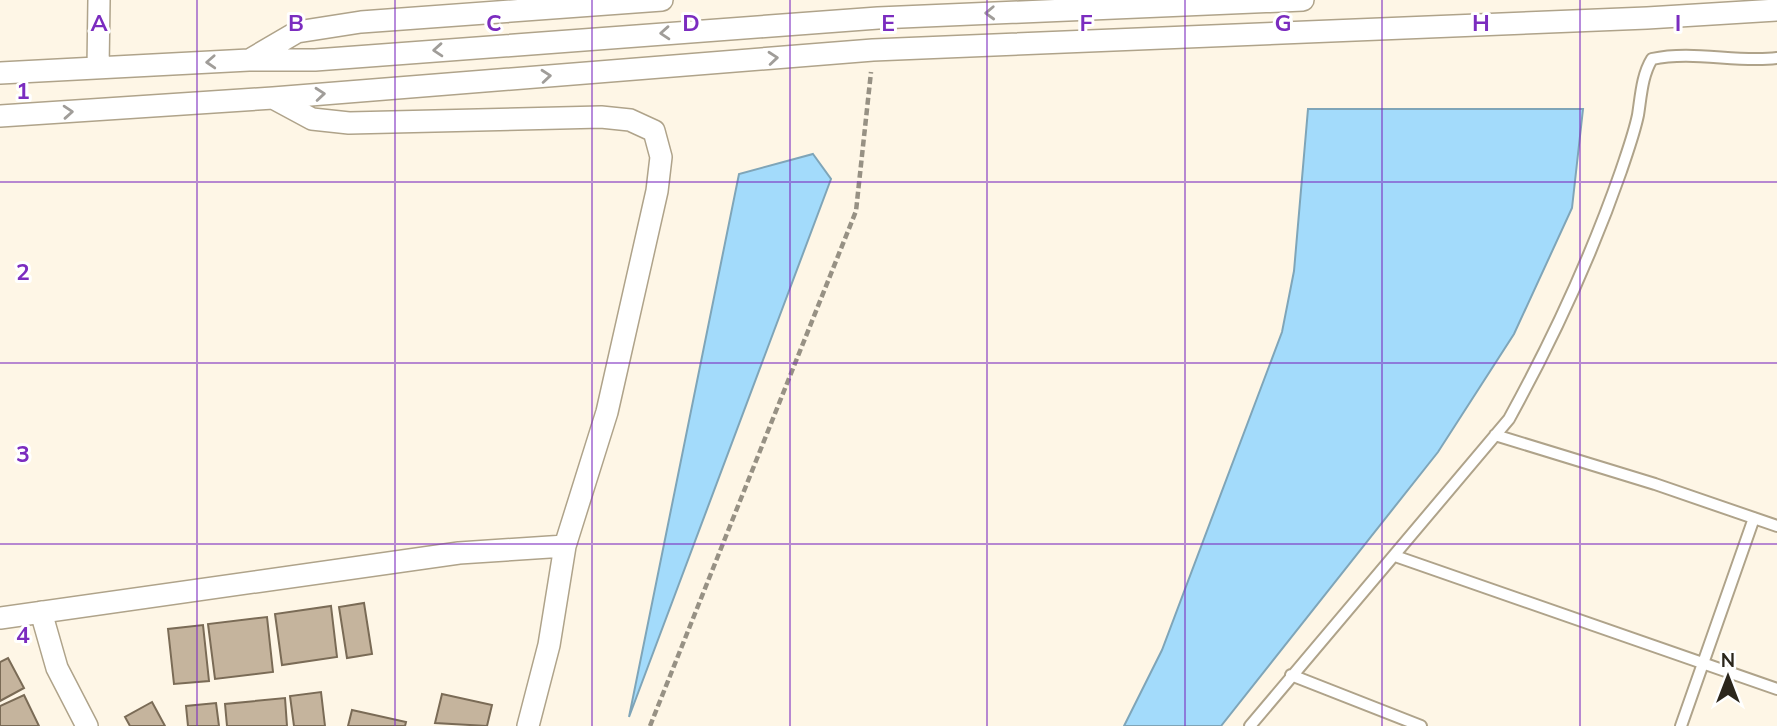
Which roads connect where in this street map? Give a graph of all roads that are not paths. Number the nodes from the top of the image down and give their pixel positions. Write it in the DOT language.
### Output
graph roads {
  1 [pos="99,0"];
  2 [pos="662,0"];
  3 [pos="1303,0"];
  4 [pos="1777,10"];
  5 [pos="1777,58"];
  6 [pos="249,60"];
  7 [pos="98,68"];
  8 [pos="0,73"];
  9 [pos="273,98"];
  10 [pos="0,116"];
  11 [pos="1495,435"];
  12 [pos="1755,518"];
  13 [pos="1777,526"];
  14 [pos="565,547"];
  15 [pos="1395,556"];
  16 [pos="41,612"];
  17 [pos="0,618"];
  18 [pos="1706,662"];
  19 [pos="1291,675"];
  20 [pos="1777,689"];
  21 [pos="87,726"];
  22 [pos="528,726"];
  23 [pos="1250,726"];
  24 [pos="1421,726"];
  25 [pos="1681,726"];
  1 -- 7 [label="street"];
  2 -- 6 [label="street"];
  3 -- 6 [label="street, one-way"];
  9 -- 4 [label="street, one-way"];
  5 -- 11 [label="lane"];
  6 -- 7 [label="street, one-way"];
  7 -- 8 [label="street"];
  10 -- 9 [label="street, one-way"];
  9 -- 14 [label="street"];
  11 -- 12 [label="lane"];
  11 -- 15 [label="lane"];
  12 -- 13 [label="lane"];
  12 -- 18 [label="lane"];
  14 -- 16 [label="street"];
  14 -- 22 [label="street"];
  15 -- 18 [label="lane"];
  15 -- 19 [label="lane"];
  16 -- 17 [label="street"];
  16 -- 21 [label="street"];
  18 -- 20 [label="lane"];
  18 -- 25 [label="lane"];
  19 -- 23 [label="lane"];
  19 -- 24 [label="lane"];
}
